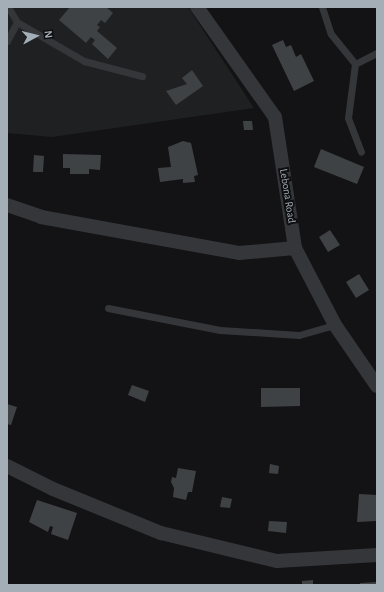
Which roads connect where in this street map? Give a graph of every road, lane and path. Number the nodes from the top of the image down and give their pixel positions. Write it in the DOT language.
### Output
graph roads {
  1 [pos="8,7"];
  2 [pos="197,7"];
  3 [pos="322,7"];
  4 [pos="17,22"];
  5 [pos="7,41"];
  6 [pos="377,53"];
  7 [pos="355,64"];
  8 [pos="142,76"];
  9 [pos="362,152"];
  10 [pos="7,205"];
  11 [pos="295,248"];
  12 [pos="108,308"];
  13 [pos="335,325"];
  14 [pos="377,386"];
  15 [pos="7,466"];
  16 [pos="377,555"];
  1 -- 4 [label="lane"];
  2 -- 11 [label="street, Lebona Road"];
  3 -- 7 [label="lane"];
  4 -- 5 [label="lane"];
  4 -- 8 [label="lane"];
  6 -- 7 [label="lane"];
  7 -- 9 [label="lane"];
  10 -- 11 [label="street"];
  11 -- 13 [label="street, Lebona Road"];
  12 -- 13 [label="lane"];
  13 -- 14 [label="street, Lebona Road"];
  15 -- 16 [label="street"];
}
